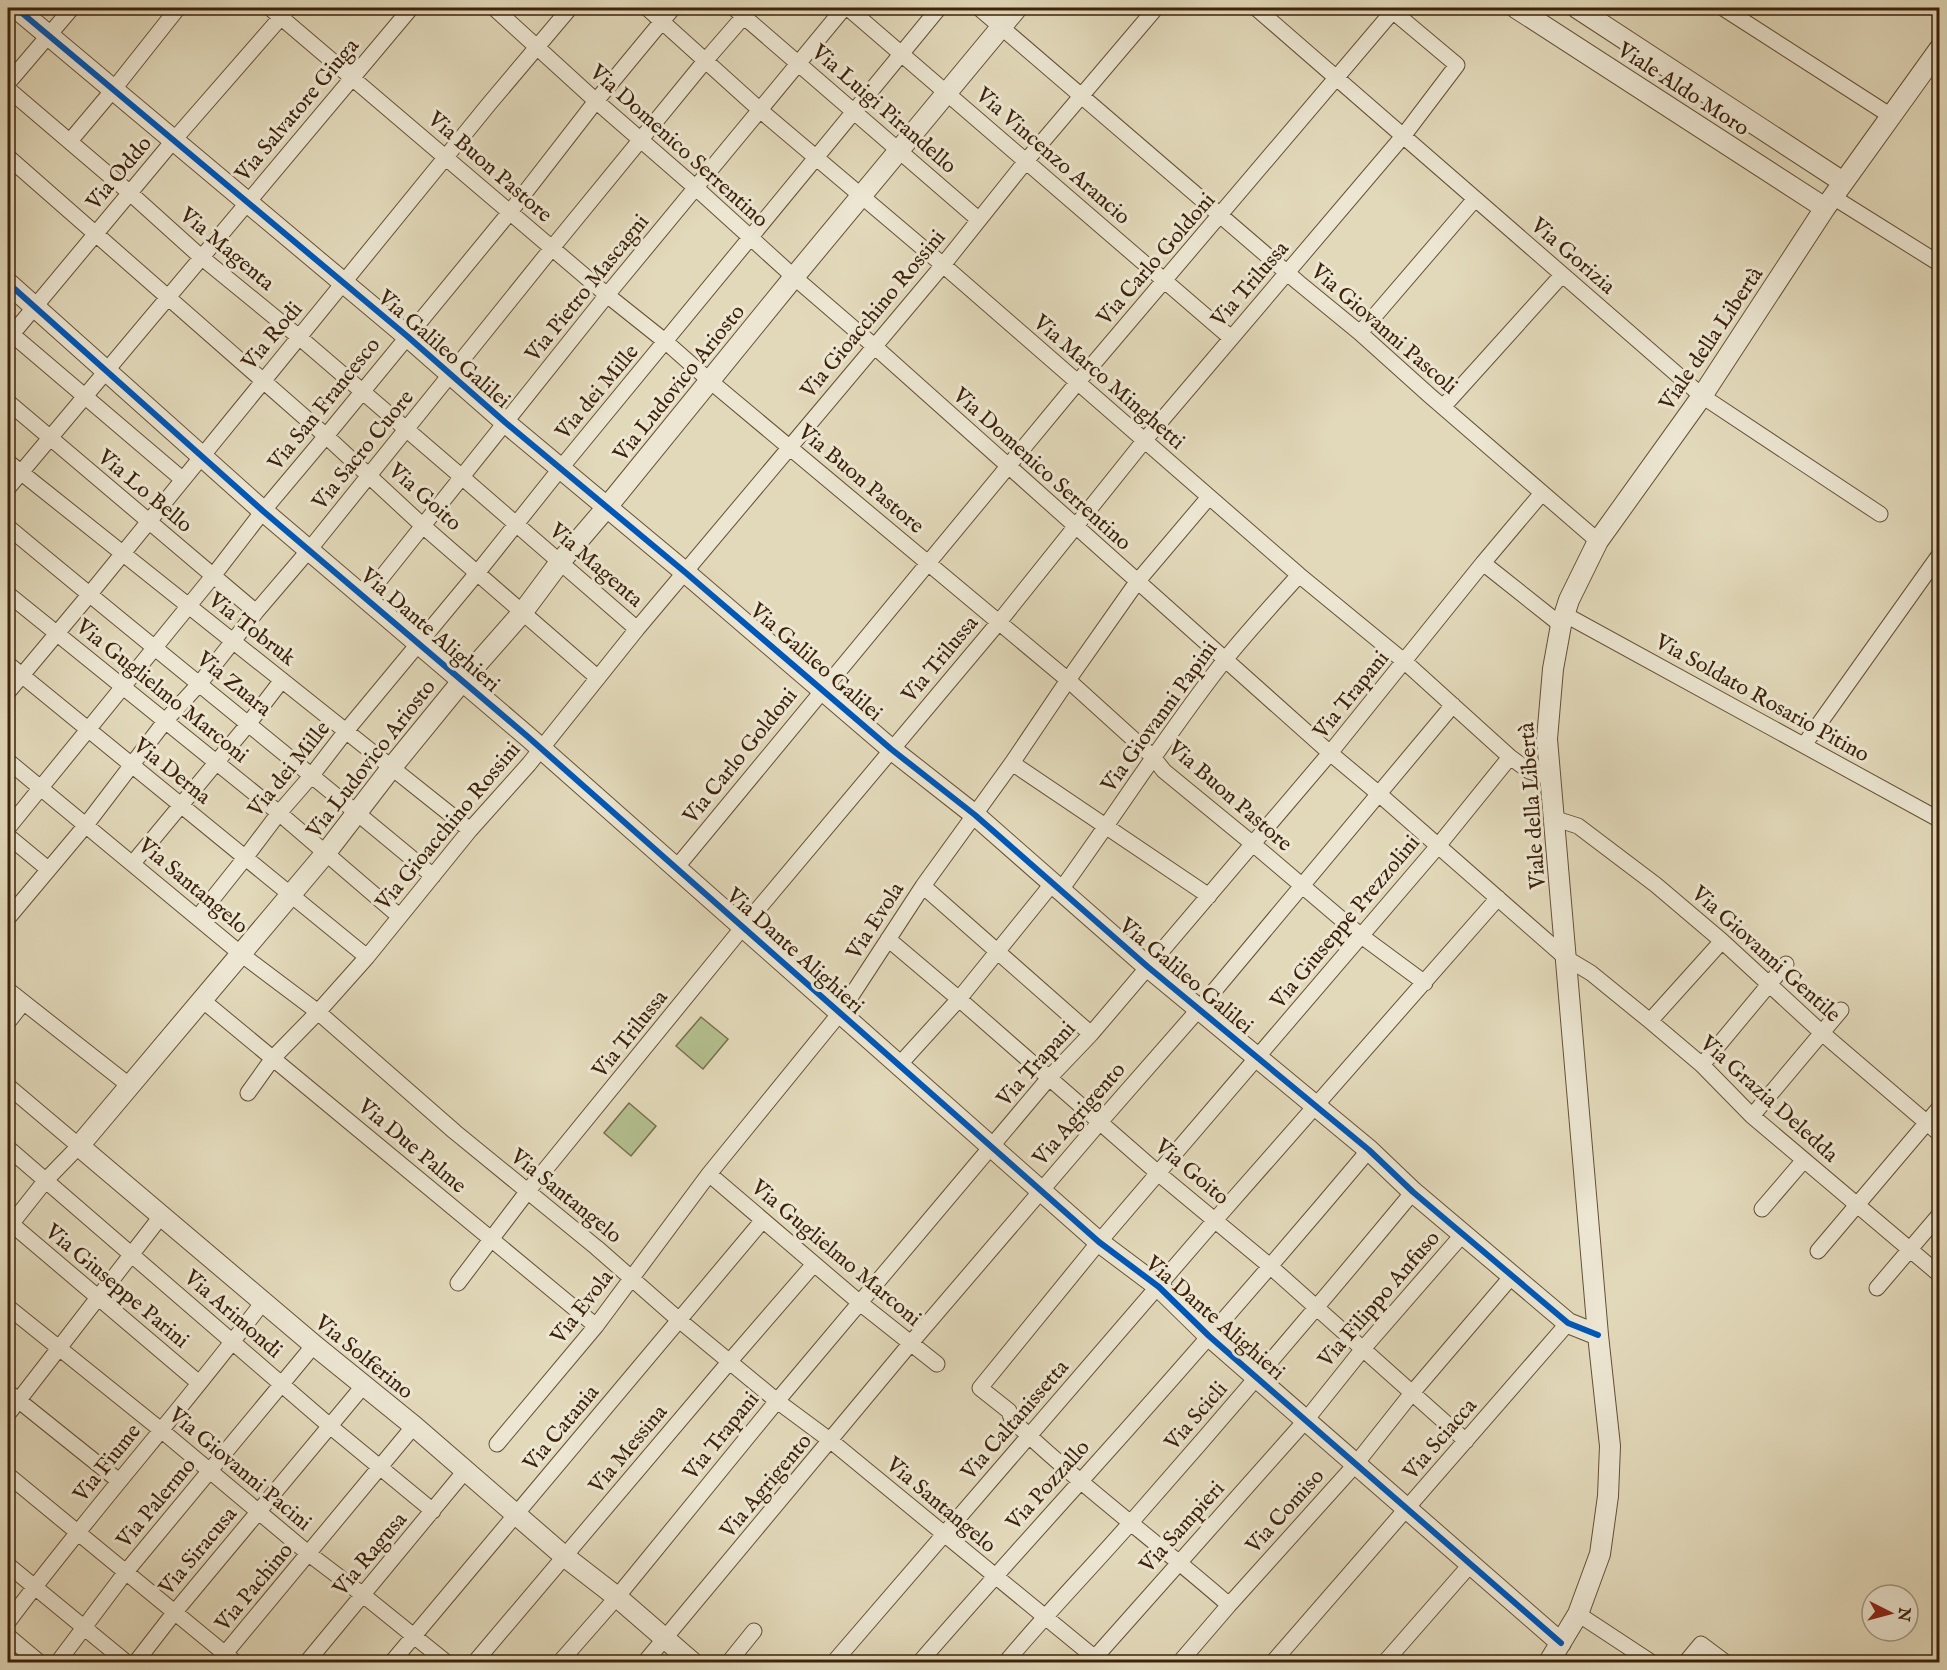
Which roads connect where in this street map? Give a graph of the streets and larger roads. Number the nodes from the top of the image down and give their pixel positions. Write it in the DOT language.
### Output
graph roads {
  1 [pos="16,8"];
  2 [pos="72,8"];
  3 [pos="178,8"];
  4 [pos="411,8"];
  5 [pos="494,8"];
  6 [pos="570,8"];
  7 [pos="647,8"];
  8 [pos="673,8"];
  9 [pos="846,8"];
  10 [pos="939,8"];
  11 [pos="979,8"];
  12 [pos="1017,8"];
  13 [pos="1156,8"];
  14 [pos="1256,8"];
  15 [pos="1516,8"];
  16 [pos="1577,8"];
  17 [pos="1723,8"];
  18 [pos="1391,9"];
  19 [pos="743,10"];
  20 [pos="280,11"];
  21 [pos="662,21"];
  22 [pos="1001,26"];
  23 [pos="49,36"];
  24 [pos="538,47"];
  25 [pos="1940,48"];
  26 [pos="902,54"];
  27 [pos="705,61"];
  28 [pos="799,64"];
  29 [pos="352,77"];
  30 [pos="1337,79"];
  31 [pos="8,83"];
  32 [pos="8,89"];
  33 [pos="113,90"];
  34 [pos="946,92"];
  35 [pos="1082,96"];
  36 [pos="596,101"];
  37 [pos="761,111"];
  38 [pos="854,112"];
  39 [pos="1891,116"];
  40 [pos="1404,135"];
  41 [pos="641,140"];
  42 [pos="70,141"];
  43 [pos="173,141"];
  44 [pos="899,150"];
  45 [pos="8,157"];
  46 [pos="446,157"];
  47 [pos="816,158"];
  48 [pos="1026,161"];
  49 [pos="696,188"];
  50 [pos="130,193"];
  51 [pos="1834,196"];
  52 [pos="861,197"];
  53 [pos="1475,200"];
  54 [pos="247,203"];
  55 [pos="510,212"];
  56 [pos="1221,216"];
  57 [pos="978,219"];
  58 [pos="96,235"];
  59 [pos="751,238"];
  60 [pos="552,248"];
  61 [pos="201,257"];
  62 [pos="1940,264"];
  63 [pos="943,265"];
  64 [pos="1288,273"];
  65 [pos="1562,276"];
  66 [pos="794,278"];
  67 [pos="1165,280"];
  68 [pos="8,283"];
  69 [pos="343,283"];
  70 [pos="607,295"];
  71 [pos="167,297"];
  72 [pos="34,307"];
  73 [pos="1360,333"];
  74 [pos="9,335"];
  75 [pos="407,336"];
  76 [pos="299,337"];
  77 [pos="1231,338"];
  78 [pos="666,342"];
  79 [pos="874,346"];
  80 [pos="106,370"];
  81 [pos="452,374"];
  82 [pos="263,381"];
  83 [pos="710,381"];
  84 [pos="1077,383"];
  85 [pos="362,391"];
  86 [pos="84,396"];
  87 [pos="1702,396"];
  88 [pos="8,402"];
  89 [pos="1443,407"];
  90 [pos="506,423"];
  91 [pos="406,430"];
  92 [pos="326,436"];
  93 [pos="50,437"];
  94 [pos="1144,441"];
  95 [pos="791,447"];
  96 [pos="202,455"];
  97 [pos="8,462"];
  98 [pos="1009,468"];
  99 [pos="560,469"];
  100 [pos="21,472"];
  101 [pos="369,476"];
  102 [pos="463,478"];
  103 [pos="182,479"];
  104 [pos="8,488"];
  105 [pos="1542,493"];
  106 [pos="1209,497"];
  107 [pos="607,507"];
  108 [pos="263,511"];
  109 [pos="1880,514"];
  110 [pos="148,521"];
  111 [pos="516,524"];
  112 [pos="423,526"];
  113 [pos="1074,526"];
  114 [pos="8,527"];
  115 [pos="1598,541"];
  116 [pos="309,550"];
  117 [pos="122,553"];
  118 [pos="1940,554"];
  119 [pos="560,562"];
  120 [pos="928,563"];
  121 [pos="1483,563"];
  122 [pos="478,572"];
  123 [pos="686,573"];
  124 [pos="1299,574"];
  125 [pos="213,576"];
  126 [pos="1137,582"];
  127 [pos="8,594"];
  128 [pos="89,595"];
  129 [pos="366,597"];
  130 [pos="188,606"];
  131 [pos="256,612"];
  132 [pos="522,613"];
  133 [pos="1563,620"];
  134 [pos="999,622"];
  135 [pos="637,629"];
  136 [pos="56,634"];
  137 [pos="233,641"];
  138 [pos="418,642"];
  139 [pos="154,647"];
  140 [pos="1225,659"];
  141 [pos="1405,662"];
  142 [pos="8,664"];
  143 [pos="21,675"];
  144 [pos="598,678"];
  145 [pos="282,680"];
  146 [pos="463,680"];
  147 [pos="1068,680"];
  148 [pos="200,683"];
  149 [pos="123,687"];
  150 [pos="822,689"];
  151 [pos="8,692"];
  152 [pos="1453,705"];
  153 [pos="166,720"];
  154 [pos="249,723"];
  155 [pos="88,729"];
  156 [pos="346,731"];
  157 [pos="1804,746"];
  158 [pos="541,748"];
  159 [pos="891,749"];
  160 [pos="1330,753"];
  161 [pos="1153,757"];
  162 [pos="1510,757"];
  163 [pos="8,761"];
  164 [pos="216,762"];
  165 [pos="1012,763"];
  166 [pos="132,766"];
  167 [pos="392,767"];
  168 [pos="312,775"];
  169 [pos="1550,777"];
  170 [pos="41,788"];
  171 [pos="1379,794"];
  172 [pos="180,804"];
  173 [pos="357,812"];
  174 [pos="279,813"];
  175 [pos="975,815"];
  176 [pos="1556,819"];
  177 [pos="1940,820"];
  178 [pos="86,825"];
  179 [pos="1107,827"];
  180 [pos="8,828"];
  181 [pos="471,830"];
  182 [pos="8,836"];
  183 [pos="1253,844"];
  184 [pos="1438,846"];
  185 [pos="326,854"];
  186 [pos="245,858"];
  187 [pos="133,863"];
  188 [pos="676,868"];
  189 [pos="48,869"];
  190 [pos="433,876"];
  191 [pos="923,886"];
  192 [pos="1303,886"];
  193 [pos="1056,887"];
  194 [pos="291,896"];
  195 [pos="1209,896"];
  196 [pos="1498,898"];
  197 [pos="399,916"];
  198 [pos="198,917"];
  199 [pos="8,918"];
  200 [pos="743,927"];
  201 [pos="1360,935"];
  202 [pos="888,939"];
  203 [pos="1722,941"];
  204 [pos="997,951"];
  205 [pos="241,954"];
  206 [pos="367,957"];
  207 [pos="1566,958"];
  208 [pos="1786,964"];
  209 [pos="1148,966"];
  210 [pos="1425,983"];
  211 [pos="1770,984"];
  212 [pos="8,990"];
  213 [pos="201,999"];
  214 [pos="959,999"];
  215 [pos="23,1003"];
  216 [pos="1199,1008"];
  217 [pos="1841,1010"];
  218 [pos="318,1012"];
  219 [pos="840,1013"];
  220 [pos="1650,1021"];
  221 [pos="8,1022"];
  222 [pos="1821,1033"];
  223 [pos="1091,1034"];
  224 [pos="273,1058"];
  225 [pos="1258,1058"];
  226 [pos="899,1065"];
  227 [pos="1702,1065"];
  228 [pos="1049,1078"];
  229 [pos="8,1086"];
  230 [pos="130,1086"];
  231 [pos="248,1093"];
  232 [pos="1317,1106"];
  233 [pos="1940,1107"];
  234 [pos="1752,1116"];
  235 [pos="1100,1122"];
  236 [pos="1926,1122"];
  237 [pos="1940,1134"];
  238 [pos="79,1146"];
  239 [pos="992,1147"];
  240 [pos="8,1148"];
  241 [pos="1369,1150"];
  242 [pos="1804,1160"];
  243 [pos="709,1174"];
  244 [pos="1159,1174"];
  245 [pos="46,1180"];
  246 [pos="1041,1191"];
  247 [pos="527,1192"];
  248 [pos="1413,1192"];
  249 [pos="1857,1205"];
  250 [pos="1762,1209"];
  251 [pos="1940,1214"];
  252 [pos="162,1215"];
  253 [pos="763,1220"];
  254 [pos="1216,1220"];
  255 [pos="9,1225"];
  256 [pos="1463,1234"];
  257 [pos="492,1240"];
  258 [pos="1100,1242"];
  259 [pos="1909,1250"];
  260 [pos="1818,1251"];
  261 [pos="132,1255"];
  262 [pos="814,1264"];
  263 [pos="1271,1267"];
  264 [pos="1940,1275"];
  265 [pos="1512,1276"];
  266 [pos="632,1278"];
  267 [pos="458,1283"];
  268 [pos="1159,1287"];
  269 [pos="1877,1288"];
  270 [pos="98,1299"];
  271 [pos="263,1302"];
  272 [pos="860,1303"];
  273 [pos="8,1307"];
  274 [pos="1317,1308"];
  275 [pos="679,1320"];
  276 [pos="1569,1323"];
  277 [pos="596,1326"];
  278 [pos="1598,1335"];
  279 [pos="1209,1336"];
  280 [pos="234,1341"];
  281 [pos="910,1344"];
  282 [pos="314,1345"];
  283 [pos="59,1349"];
  284 [pos="1362,1350"];
  285 [pos="730,1361"];
  286 [pos="937,1364"];
  287 [pos="1258,1378"];
  288 [pos="199,1383"];
  289 [pos="282,1384"];
  290 [pos="364,1385"];
  291 [pos="1412,1393"];
  292 [pos="13,1396"];
  293 [pos="777,1401"];
  294 [pos="8,1414"];
  295 [pos="1306,1420"];
  296 [pos="331,1426"];
  297 [pos="414,1426"];
  298 [pos="161,1430"];
  299 [pos="1029,1436"];
  300 [pos="831,1441"];
  301 [pos="1466,1441"];
  302 [pos="497,1444"];
  303 [pos="1355,1465"];
  304 [pos="380,1469"];
  305 [pos="465,1471"];
  306 [pos="210,1472"];
  307 [pos="8,1475"];
  308 [pos="119,1481"];
  309 [pos="1080,1482"];
  310 [pos="1407,1510"];
  311 [pos="433,1511"];
  312 [pos="259,1512"];
  313 [pos="517,1514"];
  314 [pos="1131,1523"];
  315 [pos="79,1532"];
  316 [pos="945,1534"];
  317 [pos="309,1554"];
  318 [pos="564,1556"];
  319 [pos="1179,1562"];
  320 [pos="8,1565"];
  321 [pos="1470,1565"];
  322 [pos="125,1573"];
  323 [pos="994,1577"];
  324 [pos="34,1587"];
  325 [pos="363,1595"];
  326 [pos="617,1597"];
  327 [pos="1229,1605"];
  328 [pos="174,1613"];
  329 [pos="1578,1614"];
  330 [pos="1043,1617"];
  331 [pos="8,1622"];
  332 [pos="85,1628"];
  333 [pos="754,1631"];
  334 [pos="8,1636"];
  335 [pos="414,1636"];
  336 [pos="665,1639"];
  337 [pos="1561,1643"];
  338 [pos="226,1660"];
  339 [pos="1095,1661"];
  340 [pos="39,1662"];
  341 [pos="58,1662"];
  342 [pos="126,1662"];
  343 [pos="136,1662"];
  344 [pos="308,1662"];
  345 [pos="392,1662"];
  346 [pos="446,1662"];
  347 [pos="475,1662"];
  348 [pos="560,1662"];
  349 [pos="645,1662"];
  350 [pos="692,1662"];
  351 [pos="729,1662"];
  352 [pos="834,1662"];
  353 [pos="920,1662"];
  354 [pos="1006,1662"];
  355 [pos="1180,1662"];
  356 [pos="1273,1662"];
  357 [pos="1385,1662"];
  358 [pos="1549,1662"];
  359 [pos="1651,1662"];
  360 [pos="1686,1662"];
  361 [pos="1725,1662"];
  1 -- 23 [label="street, Via Galileo Galilei"];
  2 -- 23 [label="street"];
  3 -- 33 [label="street"];
  4 -- 29 [label="street, Via Salvatore Giuga"];
  5 -- 24 [label="street, Via Domenico Serrentino"];
  6 -- 24 [label="street, Via Rodi"];
  7 -- 21 [label="street, Via Marco Minghetti"];
  8 -- 21 [label="street, Via San Francesco"];
  9 -- 26 [label="street, Via Vincenzo Arancio"];
  9 -- 28 [label="street, Via Pietro Mascagni"];
  10 -- 26 [label="street, Via dei Mille"];
  11 -- 22 [label="street, Via Giovanni Pascoli"];
  12 -- 22 [label="street, Via Ludovico Ariosto"];
  13 -- 35 [label="street, Via Gioacchino Rossini"];
  14 -- 30 [label="street, Via Gorizia"];
  15 -- 51 [label="street, Viale Aldo Moro"];
  16 -- 51 [label="street"];
  17 -- 39 [label="street"];
  18 -- 30 [label="street, Via Carlo Goldoni"];
  18 -- 40 [label="street, Via Trilussa"];
  19 -- 27 [label="street, Via Sacro Cuore"];
  19 -- 28 [label="street, Via Luigi Pirandello"];
  20 -- 29 [label="street, Via Buon Pastore"];
  20 -- 43 [label="street, Via Oddo"];
  21 -- 27 [label="street, Via Marco Minghetti"];
  21 -- 36 [label="street, Via San Francesco"];
  22 -- 34 [label="street, Via Ludovico Ariosto"];
  22 -- 35 [label="street, Via Giovanni Pascoli"];
  23 -- 31 [label="street"];
  23 -- 33 [label="street, Via Galileo Galilei"];
  24 -- 36 [label="street, Via Domenico Serrentino"];
  24 -- 46 [label="street, Via Rodi"];
  25 -- 39 [label="street, Viale della Libertà"];
  26 -- 34 [label="street, Via Vincenzo Arancio"];
  26 -- 38 [label="street, Via dei Mille"];
  27 -- 37 [label="street, Via Marco Minghetti"];
  27 -- 41 [label="street, Via Sacro Cuore"];
  28 -- 37 [label="street, Via Pietro Mascagni"];
  28 -- 38 [label="street, Via Luigi Pirandello"];
  29 -- 46 [label="street, Via Buon Pastore"];
  29 -- 54 [label="street, Via Salvatore Giuga"];
  30 -- 40 [label="street, Via Gorizia"];
  30 -- 56 [label="street, Via Carlo Goldoni"];
  32 -- 42 [label="street, Via Magenta"];
  33 -- 42 [label="street"];
  33 -- 43 [label="street, Via Galileo Galilei"];
  34 -- 44 [label="street, Via Ludovico Ariosto"];
  34 -- 48 [label="street, Via Vincenzo Arancio"];
  35 -- 48 [label="street, Via Gioacchino Rossini"];
  35 -- 56 [label="street, Via Giovanni Pascoli"];
  36 -- 41 [label="street, Via Domenico Serrentino"];
  36 -- 55 [label="street, Via San Francesco"];
  37 -- 47 [label="street, Via Marco Minghetti"];
  37 -- 49 [label="street, Via Pietro Mascagni"];
  38 -- 44 [label="street, Via Luigi Pirandello"];
  38 -- 47 [label="street, Via dei Mille"];
  39 -- 51 [label="street, Viale della Libertà"];
  40 -- 53 [label="street, Via Gorizia"];
  40 -- 64 [label="street, Via Trilussa"];
  41 -- 49 [label="street, Via Domenico Serrentino"];
  41 -- 60 [label="street, Via Sacro Cuore"];
  42 -- 50 [label="street, Via Magenta"];
  43 -- 50 [label="street, Via Oddo"];
  43 -- 54 [label="street, Via Galileo Galilei"];
  44 -- 52 [label="street, Via Ludovico Ariosto"];
  44 -- 57 [label="street, Via Luigi Pirandello"];
  45 -- 58 [label="street, Via Goito"];
  46 -- 55 [label="street, Via Buon Pastore"];
  46 -- 69 [label="street, Via Rodi"];
  47 -- 52 [label="street, Via Marco Minghetti"];
  47 -- 59 [label="street, Via dei Mille"];
  48 -- 57 [label="street, Via Gioacchino Rossini"];
  48 -- 67 [label="street, Via Vincenzo Arancio"];
  49 -- 59 [label="street, Via Domenico Serrentino"];
  49 -- 70 [label="street, Via Pietro Mascagni"];
  50 -- 58 [label="street, Via Oddo"];
  50 -- 61 [label="street, Via Magenta"];
  51 -- 62 [label="street"];
  51 -- 87 [label="street, Viale della Libertà"];
  52 -- 63 [label="street, Via Marco Minghetti"];
  52 -- 66 [label="street, Via Ludovico Ariosto"];
  53 -- 65 [label="street, Via Gorizia"];
  53 -- 73 [label="street"];
  54 -- 61 [label="street, Via Salvatore Giuga"];
  54 -- 69 [label="street, Via Galileo Galilei"];
  55 -- 60 [label="street, Via Buon Pastore"];
  55 -- 75 [label="street, Via San Francesco"];
  56 -- 64 [label="street, Via Giovanni Pascoli"];
  56 -- 67 [label="street, Via Carlo Goldoni"];
  57 -- 63 [label="street, Via Gioacchino Rossini"];
  58 -- 71 [label="street, Via Goito"];
  58 -- 72 [label="street, Via Oddo"];
  59 -- 66 [label="street, Via Domenico Serrentino"];
  59 -- 78 [label="street, Via dei Mille"];
  60 -- 70 [label="street, Via Buon Pastore"];
  60 -- 81 [label="street, Via Sacro Cuore"];
  61 -- 71 [label="street, Via Salvatore Giuga"];
  61 -- 76 [label="street, Via Magenta"];
  63 -- 79 [label="street, Via Gioacchino Rossini"];
  63 -- 84 [label="street, Via Marco Minghetti"];
  64 -- 73 [label="street, Via Giovanni Pascoli"];
  64 -- 77 [label="street, Via Trilussa"];
  65 -- 87 [label="street, Via Gorizia"];
  65 -- 89 [label="street"];
  66 -- 79 [label="street, Via Domenico Serrentino"];
  66 -- 83 [label="street, Via Ludovico Ariosto"];
  67 -- 77 [label="street, Via Vincenzo Arancio"];
  67 -- 84 [label="street, Via Carlo Goldoni"];
  68 -- 72 [label="street, Via Dante Alighieri"];
  69 -- 75 [label="street, Via Galileo Galilei"];
  69 -- 76 [label="street, Via Rodi"];
  70 -- 78 [label="street, Via Buon Pastore"];
  70 -- 90 [label="street, Via Pietro Mascagni"];
  71 -- 80 [label="street, Via Salvatore Giuga"];
  71 -- 82 [label="street, Via Goito"];
  72 -- 74 [label="street, Via Oddo"];
  72 -- 80 [label="street, Via Dante Alighieri"];
  73 -- 89 [label="street, Via Giovanni Pascoli"];
  74 -- 86 [label="street"];
  75 -- 81 [label="street, Via Galileo Galilei"];
  75 -- 85 [label="street, Via San Francesco"];
  76 -- 82 [label="street, Via Rodi"];
  76 -- 85 [label="street, Via Magenta"];
  77 -- 94 [label="street, Via Trilussa"];
  78 -- 83 [label="street, Via Buon Pastore"];
  78 -- 99 [label="street, Via dei Mille"];
  79 -- 95 [label="street, Via Gioacchino Rossini"];
  79 -- 98 [label="street, Via Domenico Serrentino"];
  80 -- 86 [label="street, Via Salvatore Giuga"];
  80 -- 96 [label="street, Via Dante Alighieri"];
  81 -- 90 [label="street, Via Galileo Galilei"];
  81 -- 91 [label="street, Via Sacro Cuore"];
  82 -- 92 [label="street, Via Goito"];
  82 -- 96 [label="street, Via Rodi"];
  83 -- 95 [label="street, Via Buon Pastore"];
  83 -- 107 [label="street, Via Ludovico Ariosto"];
  84 -- 94 [label="street, Via Marco Minghetti"];
  84 -- 98 [label="street, Via Carlo Goldoni"];
  85 -- 91 [label="street, Via Magenta"];
  85 -- 92 [label="street, Via San Francesco"];
  86 -- 93 [label="street, Via Salvatore Giuga"];
  86 -- 103 [label="street"];
  87 -- 109 [label="street, Via Gorizia"];
  87 -- 115 [label="street, Viale della Libertà"];
  88 -- 93 [label="street, Via Lo Bello"];
  89 -- 105 [label="street, Via Giovanni Pascoli"];
  90 -- 99 [label="street, Via Galileo Galilei"];
  90 -- 102 [label="street, Via Pietro Mascagni"];
  91 -- 101 [label="street, Via Sacro Cuore"];
  91 -- 102 [label="street, Via Magenta"];
  92 -- 101 [label="street, Via Goito"];
  92 -- 108 [label="street, Via San Francesco"];
  93 -- 100 [label="street, Via Salvatore Giuga"];
  93 -- 110 [label="street, Via Lo Bello"];
  94 -- 106 [label="street, Via Marco Minghetti"];
  94 -- 113 [label="street, Via Trilussa"];
  95 -- 120 [label="street, Via Buon Pastore"];
  95 -- 123 [label="street, Via Gioacchino Rossini"];
  96 -- 103 [label="street, Via Rodi"];
  96 -- 108 [label="street, Via Dante Alighieri"];
  97 -- 100 [label="street, Via Tobruk"];
  98 -- 113 [label="street, Via Domenico Serrentino"];
  98 -- 120 [label="street, Via Carlo Goldoni"];
  99 -- 107 [label="street, Via Galileo Galilei"];
  99 -- 111 [label="street, Via dei Mille"];
  100 -- 104 [label="street, Via Salvatore Giuga"];
  100 -- 117 [label="street, Via Tobruk"];
  101 -- 112 [label="street, Via Goito"];
  101 -- 116 [label="street, Via Sacro Cuore"];
  102 -- 111 [label="street, Via Magenta"];
  102 -- 112 [label="street, Via Pietro Mascagni"];
  103 -- 110 [label="street, Via Rodi"];
  105 -- 115 [label="street, Via Giovanni Pascoli"];
  105 -- 121 [label="street, Via Trapani"];
  106 -- 124 [label="street, Via Marco Minghetti"];
  106 -- 126 [label="street, Via Evola"];
  107 -- 119 [label="street, Via Ludovico Ariosto"];
  107 -- 123 [label="street, Via Galileo Galilei"];
  108 -- 116 [label="street, Via Dante Alighieri"];
  108 -- 125 [label="street, Via San Francesco"];
  110 -- 117 [label="street, Via Rodi"];
  110 -- 125 [label="street, Via Lo Bello"];
  111 -- 119 [label="street, Via Magenta"];
  111 -- 122 [label="street, Via dei Mille"];
  112 -- 122 [label="street, Via Goito"];
  112 -- 129 [label="street, Via Pietro Mascagni"];
  113 -- 126 [label="street, Via Domenico Serrentino"];
  113 -- 134 [label="street, Via Trilussa"];
  114 -- 128 [label="street, Via Zuara"];
  115 -- 133 [label="street, Viale della Libertà"];
  116 -- 129 [label="street, Via Dante Alighieri"];
  116 -- 131 [label="street, Via Sacro Cuore"];
  117 -- 128 [label="street, Via Rodi"];
  117 -- 130 [label="street, Via Tobruk"];
  118 -- 157 [label="street"];
  119 -- 132 [label="street, Via Ludovico Ariosto"];
  119 -- 135 [label="street, Via Magenta"];
  120 -- 134 [label="street, Via Buon Pastore"];
  120 -- 150 [label="street, Via Carlo Goldoni"];
  121 -- 133 [label="street"];
  121 -- 141 [label="street, Via Trapani"];
  122 -- 132 [label="street, Via Goito"];
  122 -- 138 [label="street, Via dei Mille"];
  123 -- 135 [label="street, Via Gioacchino Rossini"];
  123 -- 150 [label="street, Via Galileo Galilei"];
  124 -- 140 [label="street, Via Giovanni Papini"];
  124 -- 141 [label="street, Via Marco Minghetti"];
  125 -- 130 [label="street, Via San Francesco"];
  125 -- 131 [label="street, Via Lo Bello"];
  126 -- 140 [label="street, Via Domenico Serrentino"];
  126 -- 147 [label="street, Via Evola"];
  127 -- 136 [label="street, Via Guglielmo Marconi"];
  128 -- 136 [label="street, Via Rodi"];
  128 -- 139 [label="street, Via Zuara"];
  129 -- 138 [label="street, Via Dante Alighieri"];
  130 -- 137 [label="street, Via Tobruk"];
  130 -- 139 [label="street, Via San Francesco"];
  131 -- 137 [label="street, Via Sacro Cuore"];
  132 -- 144 [label="street, Via Goito"];
  132 -- 146 [label="street, Via Ludovico Ariosto"];
  133 -- 157 [label="street, Via Soldato Rosario Pitino"];
  133 -- 169 [label="street, Viale della Libertà"];
  134 -- 147 [label="street, Via Buon Pastore"];
  134 -- 159 [label="street, Via Trilussa"];
  135 -- 144 [label="street, Via Gioacchino Rossini"];
  136 -- 143 [label="street, Via Rodi"];
  136 -- 149 [label="street, Via Guglielmo Marconi"];
  137 -- 145 [label="street, Via Tobruk"];
  137 -- 148 [label="street, Via Sacro Cuore"];
  138 -- 146 [label="street, Via Dante Alighieri"];
  138 -- 156 [label="street, Via dei Mille"];
  139 -- 148 [label="street, Via Zuara"];
  139 -- 149 [label="street, Via San Francesco"];
  140 -- 160 [label="street, Via Domenico Serrentino"];
  140 -- 161 [label="street, Via Giovanni Papini"];
  141 -- 152 [label="street, Via Marco Minghetti"];
  141 -- 160 [label="street, Via Trapani"];
  142 -- 143 [label="street, Via Derna"];
  143 -- 151 [label="street, Via Rodi"];
  143 -- 155 [label="street, Via Derna"];
  144 -- 158 [label="street, Via Gioacchino Rossini"];
  145 -- 154 [label="street"];
  145 -- 156 [label="street, Via Tobruk"];
  146 -- 158 [label="street, Via Dante Alighieri"];
  146 -- 167 [label="street, Via Ludovico Ariosto"];
  147 -- 161 [label="street, Via Buon Pastore"];
  147 -- 165 [label="street, Via Evola"];
  148 -- 153 [label="street, Via Sacro Cuore"];
  148 -- 154 [label="street, Via Zuara"];
  149 -- 153 [label="street, Via Guglielmo Marconi"];
  149 -- 155 [label="street, Via San Francesco"];
  150 -- 159 [label="street, Via Galileo Galilei"];
  150 -- 188 [label="street, Via Carlo Goldoni"];
  152 -- 162 [label="street, Via Marco Minghetti"];
  152 -- 171 [label="street, Via Agrigento"];
  153 -- 164 [label="street, Via Guglielmo Marconi"];
  153 -- 166 [label="street, Via Sacro Cuore"];
  154 -- 164 [label="street"];
  154 -- 168 [label="street, Via Zuara"];
  155 -- 166 [label="street, Via Derna"];
  155 -- 170 [label="street, Via San Francesco"];
  156 -- 167 [label="street, Via Tobruk"];
  156 -- 168 [label="street, Via dei Mille"];
  157 -- 177 [label="street, Via Soldato Rosario Pitino"];
  158 -- 181 [label="street, Via Gioacchino Rossini"];
  158 -- 188 [label="street, Via Dante Alighieri"];
  159 -- 175 [label="street, Via Galileo Galilei"];
  159 -- 200 [label="street, Via Trilussa"];
  160 -- 171 [label="street, Via Domenico Serrentino"];
  160 -- 183 [label="street, Via Trapani"];
  161 -- 179 [label="street, Via Giovanni Papini"];
  161 -- 183 [label="street, Via Buon Pastore"];
  162 -- 169 [label="street, Via Marco Minghetti"];
  162 -- 184 [label="street, Via Giuseppe Prezzolini"];
  163 -- 170 [label="street, Via Santangelo"];
  164 -- 172 [label="street"];
  164 -- 174 [label="street, Via Guglielmo Marconi"];
  165 -- 175 [label="street, Via Evola"];
  165 -- 179 [label="street"];
  166 -- 172 [label="street, Via Derna"];
  166 -- 178 [label="street, Via Sacro Cuore"];
  167 -- 173 [label="street, Via Ludovico Ariosto"];
  167 -- 181 [label="street, Via Tobruk"];
  168 -- 173 [label="street, Via Zuara"];
  168 -- 174 [label="street, Via dei Mille"];
  169 -- 176 [label="street, Viale della Libertà"];
  170 -- 178 [label="street, Via Santangelo"];
  170 -- 180 [label="street, Via San Francesco"];
  171 -- 184 [label="street, Via Domenico Serrentino"];
  171 -- 192 [label="street, Via Agrigento"];
  172 -- 186 [label="street, Via Derna"];
  172 -- 187 [label="street"];
  173 -- 185 [label="street, Via Ludovico Ariosto"];
  173 -- 190 [label="street, Via Zuara"];
  174 -- 185 [label="street, Via Guglielmo Marconi"];
  174 -- 186 [label="street, Via dei Mille"];
  175 -- 191 [label="street, Via Evola"];
  175 -- 193 [label="street, Via Galileo Galilei"];
  176 -- 203 [label="street, Via Giovanni Gentile"];
  176 -- 207 [label="street, Viale della Libertà"];
  178 -- 187 [label="street, Via Santangelo"];
  178 -- 189 [label="street, Via Sacro Cuore"];
  179 -- 193 [label="street, Via Giovanni Papini"];
  179 -- 195 [label="street"];
  181 -- 190 [label="street, Via Gioacchino Rossini"];
  182 -- 189 [label="street"];
  183 -- 192 [label="street, Via Buon Pastore"];
  183 -- 195 [label="street, Via Trapani"];
  184 -- 196 [label="street, Via Domenico Serrentino"];
  184 -- 201 [label="street, Via Giuseppe Prezzolini"];
  185 -- 194 [label="street, Via Ludovico Ariosto"];
  185 -- 197 [label="street, Via Guglielmo Marconi"];
  186 -- 194 [label="street, Via Derna"];
  186 -- 198 [label="street, Via dei Mille"];
  187 -- 198 [label="street, Via Santangelo"];
  188 -- 200 [label="street, Via Dante Alighieri"];
  189 -- 199 [label="street, Via Sacro Cuore"];
  190 -- 197 [label="street, Via Gioacchino Rossini"];
  191 -- 202 [label="street, Via Evola"];
  191 -- 204 [label="street"];
  192 -- 201 [label="street, Via Buon Pastore"];
  192 -- 216 [label="street, Via Agrigento"];
  193 -- 204 [label="street, Via Giovanni Papini"];
  193 -- 209 [label="street, Via Galileo Galilei"];
  194 -- 205 [label="street, Via Ludovico Ariosto"];
  194 -- 206 [label="street, Via Derna"];
  195 -- 209 [label="street, Via Trapani"];
  196 -- 207 [label="street, Via Domenico Serrentino"];
  196 -- 210 [label="street, Via Caltanissetta"];
  197 -- 206 [label="street, Via Gioacchino Rossini"];
  198 -- 205 [label="street, Via Santangelo"];
  200 -- 219 [label="street, Via Dante Alighieri"];
  200 -- 247 [label="street, Via Trilussa"];
  201 -- 210 [label="street, Via Buon Pastore"];
  201 -- 225 [label="street, Via Giuseppe Prezzolini"];
  202 -- 214 [label="street, Via Goito"];
  202 -- 219 [label="street, Via Evola"];
  203 -- 211 [label="street, Via Giovanni Gentile"];
  203 -- 220 [label="street"];
  204 -- 214 [label="street, Via Giovanni Papini"];
  204 -- 223 [label="street"];
  205 -- 213 [label="street, Via Ludovico Ariosto"];
  205 -- 218 [label="street, Via Santangelo"];
  206 -- 218 [label="street, Via Gioacchino Rossini"];
  207 -- 220 [label="street, Via Grazia Deledda"];
  207 -- 278 [label="street, Viale della Libertà"];
  208 -- 211 [label="street"];
  209 -- 216 [label="street, Via Galileo Galilei"];
  209 -- 223 [label="street, Via Trapani"];
  210 -- 232 [label="street, Via Caltanissetta"];
  211 -- 222 [label="street, Via Giovanni Gentile"];
  211 -- 227 [label="street"];
  212 -- 215 [label="street"];
  213 -- 224 [label="street, Via Due Palme"];
  213 -- 230 [label="street, Via Ludovico Ariosto"];
  214 -- 226 [label="street, Via Giovanni Papini"];
  214 -- 228 [label="street, Via Goito"];
  215 -- 221 [label="street"];
  215 -- 230 [label="street"];
  216 -- 225 [label="street, Via Galileo Galilei"];
  216 -- 235 [label="street, Via Agrigento"];
  217 -- 222 [label="street"];
  218 -- 224 [label="street, Via Gioacchino Rossini"];
  218 -- 247 [label="street, Via Santangelo"];
  219 -- 226 [label="street, Via Dante Alighieri"];
  219 -- 243 [label="street, Via Evola"];
  220 -- 227 [label="street, Via Grazia Deledda"];
  222 -- 234 [label="street"];
  222 -- 236 [label="street, Via Giovanni Gentile"];
  223 -- 228 [label="street, Via Trapani"];
  224 -- 231 [label="street, Via Gioacchino Rossini"];
  224 -- 257 [label="street, Via Due Palme"];
  225 -- 232 [label="street, Via Galileo Galilei"];
  225 -- 244 [label="street, Via Giuseppe Prezzolini"];
  226 -- 239 [label="street, Via Dante Alighieri"];
  227 -- 234 [label="street, Via Grazia Deledda"];
  228 -- 235 [label="street, Via Goito"];
  228 -- 239 [label="street, Via Trapani"];
  229 -- 238 [label="street, Via Solferino"];
  230 -- 238 [label="street, Via Ludovico Ariosto"];
  232 -- 241 [label="street, Via Galileo Galilei"];
  232 -- 254 [label="street, Via Caltanissetta"];
  233 -- 236 [label="street"];
  234 -- 242 [label="street, Via Grazia Deledda"];
  235 -- 244 [label="street, Via Goito"];
  235 -- 246 [label="street, Via Agrigento"];
  236 -- 237 [label="street, Via Giovanni Gentile"];
  236 -- 249 [label="street"];
  238 -- 245 [label="street, Via Ludovico Ariosto"];
  238 -- 252 [label="street, Via Solferino"];
  239 -- 246 [label="street, Via Dante Alighieri"];
  239 -- 272 [label="street, Via Trapani"];
  240 -- 245 [label="street, Via Arimondi"];
  241 -- 248 [label="street, Via Galileo Galilei"];
  241 -- 263 [label="street, Via Pozzallo"];
  242 -- 249 [label="street, Via Grazia Deledda"];
  242 -- 250 [label="street"];
  243 -- 253 [label="street, Via Guglielmo Marconi"];
  243 -- 266 [label="street, Via Evola"];
  244 -- 254 [label="street, Via Goito"];
  244 -- 258 [label="street, Via Giuseppe Prezzolini"];
  245 -- 255 [label="street, Via Ludovico Ariosto"];
  245 -- 261 [label="street, Via Arimondi"];
  246 -- 258 [label="street, Via Dante Alighieri"];
  246 -- 281 [label="street, Via Agrigento"];
  247 -- 257 [label="street, Via Trilussa"];
  247 -- 266 [label="street, Via Santangelo"];
  248 -- 256 [label="street, Via Galileo Galilei"];
  248 -- 274 [label="street, Via Scicli"];
  249 -- 259 [label="street, Via Grazia Deledda"];
  249 -- 260 [label="street"];
  251 -- 259 [label="street"];
  252 -- 261 [label="street"];
  252 -- 271 [label="street, Via Solferino"];
  253 -- 262 [label="street, Via Guglielmo Marconi"];
  253 -- 275 [label="street, Via Catania"];
  254 -- 263 [label="street, Via Goito"];
  254 -- 268 [label="street, Via Caltanissetta"];
  255 -- 270 [label="street, Via Giuseppe Parini"];
  256 -- 265 [label="street, Via Galileo Galilei"];
  256 -- 284 [label="street, Via Filippo Anfuso"];
  257 -- 267 [label="street, Via Trilussa"];
  257 -- 277 [label="street, Via Due Palme"];
  258 -- 268 [label="street, Via Dante Alighieri"];
  258 -- 299 [label="street, Via Giuseppe Prezzolini"];
  259 -- 264 [label="street, Via Grazia Deledda"];
  259 -- 269 [label="street"];
  261 -- 270 [label="street"];
  261 -- 280 [label="street, Via Arimondi"];
  262 -- 272 [label="street, Via Guglielmo Marconi"];
  262 -- 285 [label="street, Via Messina"];
  263 -- 274 [label="street, Via Goito"];
  263 -- 279 [label="street, Via Pozzallo"];
  265 -- 276 [label="street, Via Galileo Galilei"];
  265 -- 291 [label="street, Via Comiso"];
  266 -- 275 [label="street, Via Santangelo"];
  266 -- 277 [label="street, Via Evola"];
  268 -- 279 [label="street, Via Dante Alighieri"];
  268 -- 299 [label="street, Via Caltanissetta"];
  270 -- 283 [label="street"];
  270 -- 288 [label="street, Via Giuseppe Parini"];
  271 -- 280 [label="street, Via Fiume"];
  271 -- 282 [label="street, Via Solferino"];
  272 -- 281 [label="street, Via Guglielmo Marconi"];
  272 -- 293 [label="street, Via Trapani"];
  273 -- 283 [label="street, Via Giovanni Pacini"];
  274 -- 284 [label="street, Via Goito"];
  274 -- 287 [label="street, Via Scicli"];
  275 -- 285 [label="street, Via Santangelo"];
  275 -- 313 [label="street, Via Catania"];
  276 -- 278 [label="street, Via Galileo Galilei"];
  276 -- 301 [label="street, Via Sciacca"];
  277 -- 302 [label="street, Via Evola"];
  278 -- 329 [label="street, Viale della Libertà"];
  279 -- 287 [label="street, Via Dante Alighieri"];
  279 -- 309 [label="street, Via Pozzallo"];
  280 -- 288 [label="street, Via Fiume"];
  280 -- 289 [label="street, Via Arimondi"];
  281 -- 286 [label="street, Via Guglielmo Marconi"];
  281 -- 300 [label="street, Via Agrigento"];
  282 -- 289 [label="street, Via Palermo"];
  282 -- 290 [label="street, Via Solferino"];
  283 -- 292 [label="street"];
  283 -- 298 [label="street, Via Giovanni Pacini"];
  284 -- 291 [label="street, Via Goito"];
  284 -- 295 [label="street, Via Filippo Anfuso"];
  285 -- 293 [label="street, Via Santangelo"];
  285 -- 318 [label="street, Via Messina"];
  287 -- 295 [label="street, Via Dante Alighieri"];
  287 -- 314 [label="street, Via Scicli"];
  288 -- 298 [label="street, Via Fiume"];
  289 -- 296 [label="street, Via Arimondi"];
  289 -- 306 [label="street, Via Palermo"];
  290 -- 296 [label="street, Via Siracusa"];
  290 -- 297 [label="street, Via Solferino"];
  291 -- 301 [label="street, Via Goito"];
  291 -- 303 [label="street, Via Comiso"];
  292 -- 294 [label="street"];
  292 -- 308 [label="street"];
  293 -- 300 [label="street, Via Santangelo"];
  293 -- 326 [label="street, Via Trapani"];
  295 -- 303 [label="street, Via Dante Alighieri"];
  295 -- 319 [label="street, Via Sampieri"];
  296 -- 304 [label="street, Via Arimondi"];
  296 -- 312 [label="street, Via Siracusa"];
  297 -- 304 [label="street, Via Pachino"];
  297 -- 305 [label="street, Via Solferino"];
  298 -- 306 [label="street, Via Giovanni Pacini"];
  298 -- 308 [label="street, Via Fiume"];
  299 -- 309 [label="street"];
  299 -- 316 [label="street, Via Caltanissetta"];
  300 -- 316 [label="street, Via Santangelo"];
  300 -- 336 [label="street, Via Agrigento"];
  301 -- 310 [label="street, Via Sciacca"];
  303 -- 310 [label="street, Via Dante Alighieri"];
  303 -- 327 [label="street, Via Comiso"];
  304 -- 311 [label="street, Via Arimondi"];
  304 -- 317 [label="street, Via Pachino"];
  305 -- 311 [label="street, Via Ragusa"];
  305 -- 313 [label="street, Via Solferino"];
  306 -- 312 [label="street, Via Giovanni Pacini"];
  306 -- 322 [label="street, Via Palermo"];
  307 -- 315 [label="street"];
  308 -- 315 [label="street, Via Fiume"];
  309 -- 314 [label="street"];
  309 -- 323 [label="street, Via Pozzallo"];
  310 -- 321 [label="street, Via Dante Alighieri"];
  310 -- 356 [label="street, Via Sciacca"];
  311 -- 325 [label="street, Via Ragusa"];
  312 -- 317 [label="street, Via Giovanni Pacini"];
  312 -- 328 [label="street, Via Siracusa"];
  313 -- 318 [label="street, Via Solferino"];
  313 -- 335 [label="street, Via Catania"];
  314 -- 319 [label="street"];
  314 -- 330 [label="street, Via Scicli"];
  315 -- 322 [label="street"];
  315 -- 324 [label="street, Via Fiume"];
  316 -- 323 [label="street, Via Santangelo"];
  316 -- 352 [label="street, Via Caltanissetta"];
  317 -- 325 [label="street, Via Giovanni Pacini"];
  317 -- 338 [label="street, Via Pachino"];
  318 -- 326 [label="street, Via Solferino"];
  318 -- 347 [label="street, Via Messina"];
  319 -- 327 [label="street"];
  319 -- 339 [label="street, Via Sampieri"];
  320 -- 324 [label="street"];
  321 -- 337 [label="street, Via Dante Alighieri"];
  321 -- 357 [label="street"];
  322 -- 328 [label="street"];
  322 -- 332 [label="street, Via Palermo"];
  323 -- 330 [label="street, Via Santangelo"];
  323 -- 353 [label="street, Via Pozzallo"];
  324 -- 331 [label="street, Via Fiume"];
  324 -- 332 [label="street"];
  325 -- 335 [label="street, Via Giovanni Pacini"];
  325 -- 344 [label="street, Via Ragusa"];
  326 -- 336 [label="street, Via Solferino"];
  326 -- 348 [label="street, Via Trapani"];
  327 -- 355 [label="street, Via Comiso"];
  328 -- 338 [label="street"];
  328 -- 343 [label="street, Via Siracusa"];
  329 -- 337 [label="street, Viale della Libertà"];
  329 -- 359 [label="street"];
  330 -- 339 [label="street, Via Santangelo"];
  330 -- 354 [label="street, Via Scicli"];
  332 -- 341 [label="street, Via Palermo"];
  332 -- 342 [label="street"];
  333 -- 351 [label="street"];
  334 -- 340 [label="street"];
  335 -- 345 [label="street, Via Catania"];
  335 -- 346 [label="street, Via Giovanni Pacini"];
  336 -- 349 [label="street, Via Agrigento"];
  336 -- 350 [label="street, Via Solferino"];
  337 -- 358 [label="street, Viale della Libertà"];
  360 -- 361 [label="street"];
}
